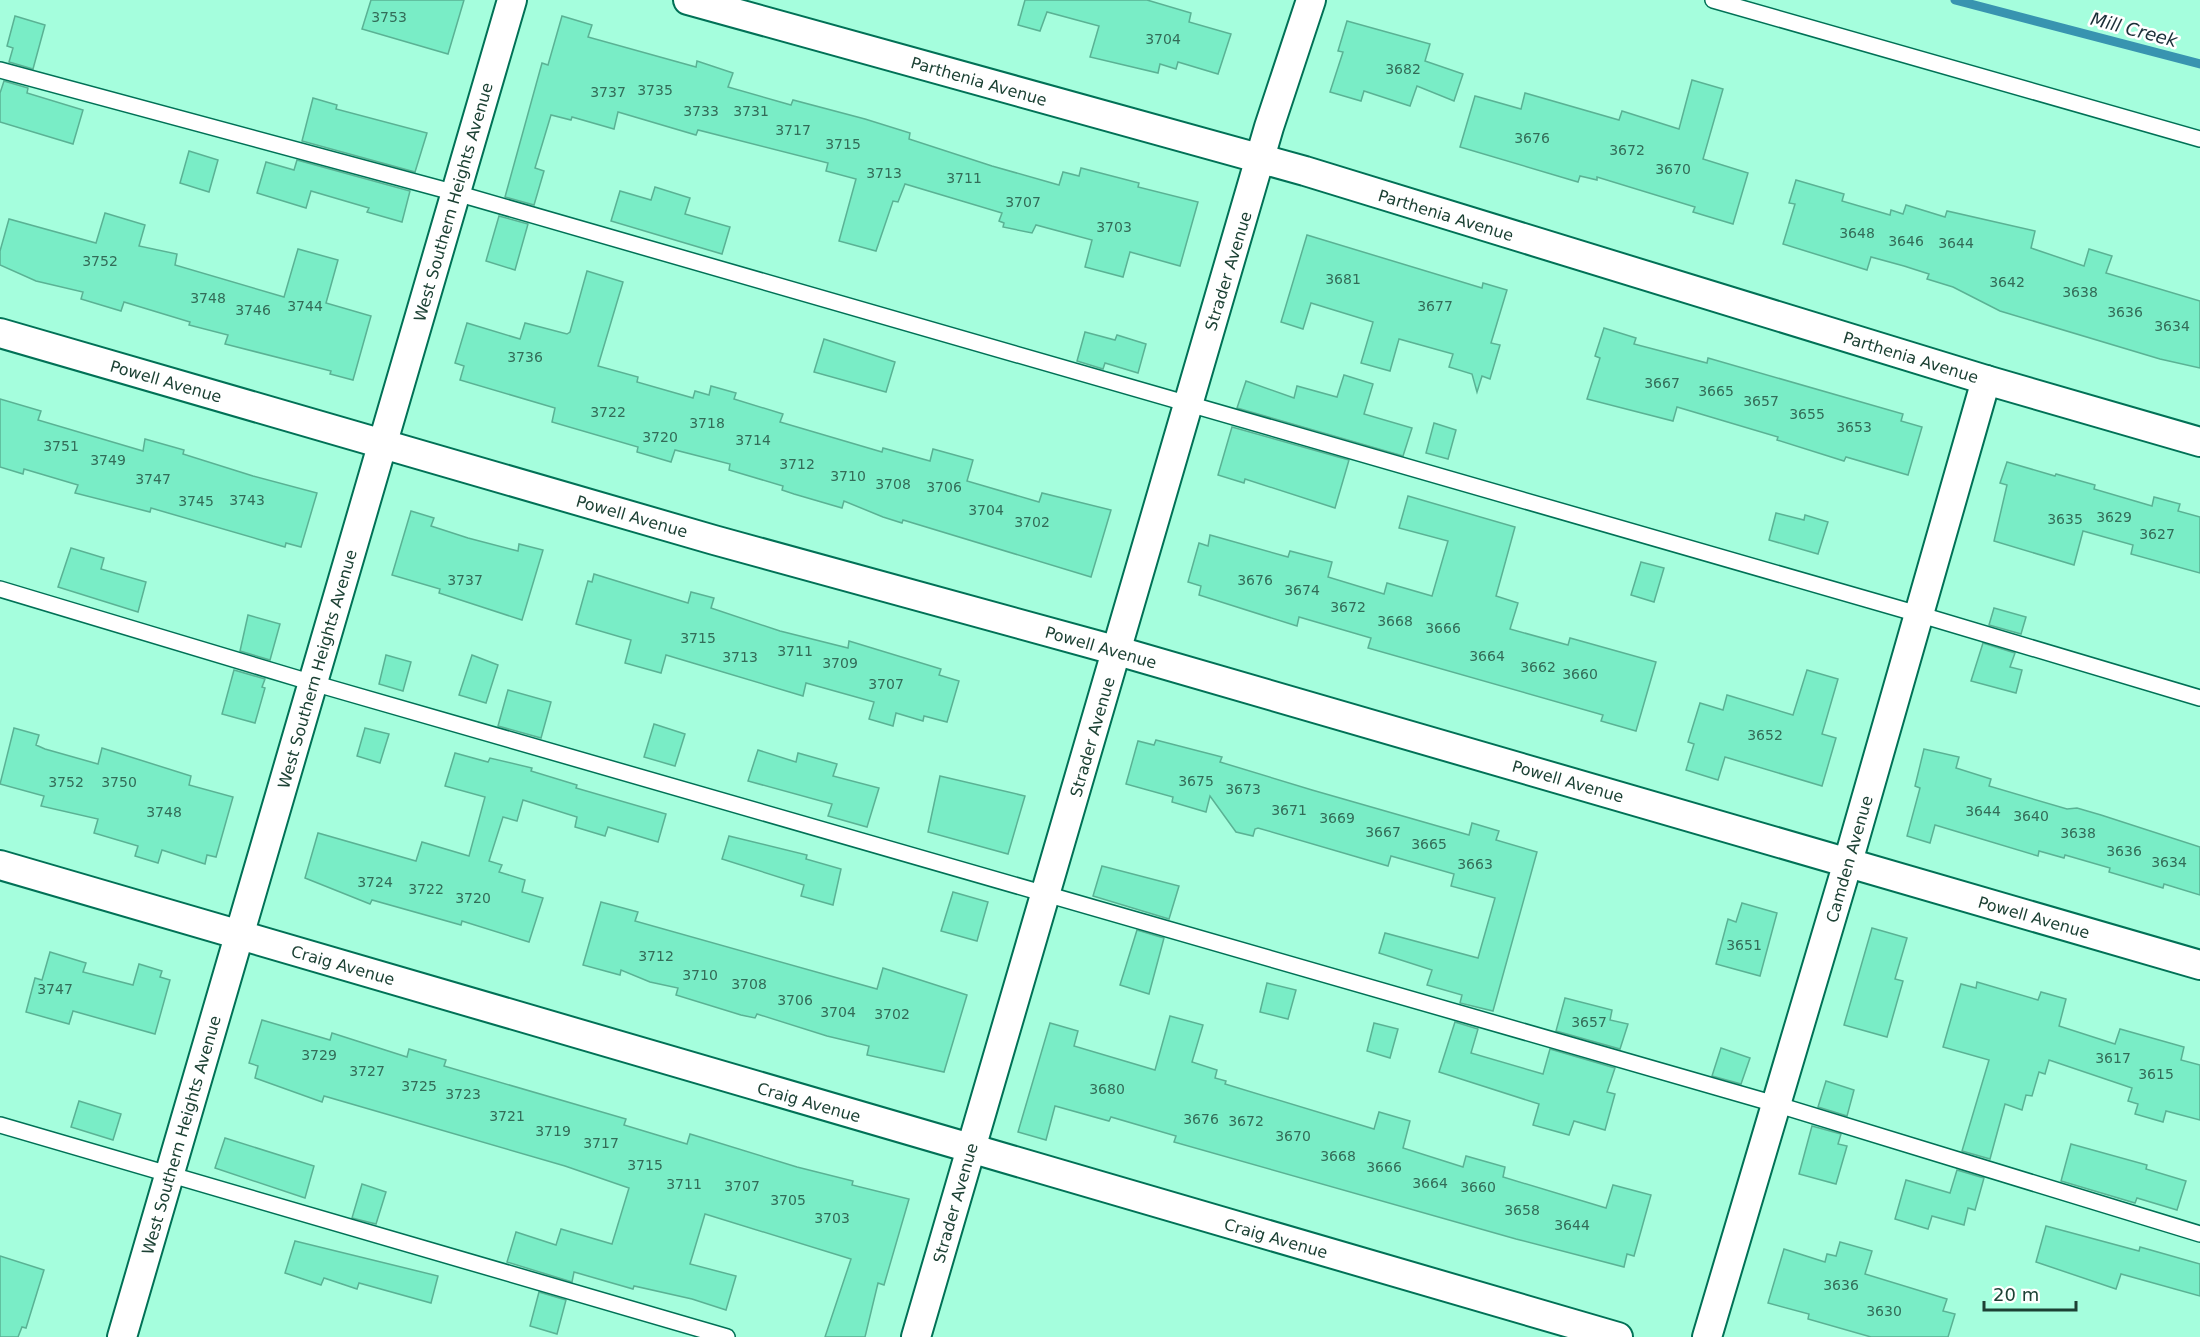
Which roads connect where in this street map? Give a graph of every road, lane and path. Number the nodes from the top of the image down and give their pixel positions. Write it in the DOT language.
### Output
graph roads {
  1 [pos="512,0"];
  2 [pos="688,0"];
  3 [pos="1311,0"];
  4 [pos="1713,0"];
  5 [pos="0,70"];
  6 [pos="2200,139"];
  7 [pos="1260,160"];
  8 [pos="456,193"];
  9 [pos="0,333"];
  10 [pos="1986,380"];
  11 [pos="1188,404"];
  12 [pos="2200,442"];
  13 [pos="382,445"];
  14 [pos="0,589"];
  15 [pos="1918,614"];
  16 [pos="1118,651"];
  17 [pos="313,683"];
  18 [pos="2200,698"];
  19 [pos="1848,862"];
  20 [pos="0,865"];
  21 [pos="1046,896"];
  22 [pos="240,936"];
  23 [pos="2200,965"];
  24 [pos="1775,1104"];
  25 [pos="0,1125"];
  26 [pos="970,1149"];
  27 [pos="170,1174"];
  28 [pos="2200,1234"];
  29 [pos="122,1337"];
  30 [pos="727,1337"];
  31 [pos="916,1337"];
  32 [pos="1618,1337"];
  33 [pos="1707,1337"];
  1 -- 8 [label="street, West Southern Heights Avenue"];
  2 -- 7 [label="street, Parthenia Avenue"];
  3 -- 7 [label="street, Strader Avenue"];
  4 -- 6 [label="lane"];
  5 -- 8 [label="lane"];
  7 -- 10 [label="street, Parthenia Avenue"];
  7 -- 11 [label="street, Strader Avenue"];
  8 -- 11 [label="lane"];
  8 -- 13 [label="street, West Southern Heights Avenue"];
  9 -- 13 [label="street, Powell Avenue"];
  10 -- 12 [label="street, Parthenia Avenue"];
  10 -- 15 [label="street, Camden Avenue"];
  11 -- 15 [label="lane"];
  11 -- 16 [label="street, Strader Avenue"];
  13 -- 16 [label="street, Powell Avenue"];
  13 -- 17 [label="street, West Southern Heights Avenue"];
  14 -- 17 [label="lane"];
  15 -- 18 [label="lane"];
  15 -- 19 [label="street, Camden Avenue"];
  16 -- 19 [label="street, Powell Avenue"];
  16 -- 21 [label="street, Strader Avenue"];
  17 -- 21 [label="lane"];
  17 -- 22 [label="street, West Southern Heights Avenue"];
  19 -- 23 [label="street, Powell Avenue"];
  19 -- 24 [label="street, Camden Avenue"];
  20 -- 22 [label="street, Craig Avenue"];
  21 -- 24 [label="lane"];
  21 -- 26 [label="street, Strader Avenue"];
  22 -- 26 [label="street, Craig Avenue"];
  22 -- 27 [label="street, West Southern Heights Avenue"];
  24 -- 28 [label="lane"];
  24 -- 33 [label="street, Camden Avenue"];
  25 -- 27 [label="lane"];
  26 -- 31 [label="street, Strader Avenue"];
  26 -- 32 [label="street, Craig Avenue"];
  27 -- 29 [label="street, West Southern Heights Avenue"];
  27 -- 30 [label="lane"];
}
